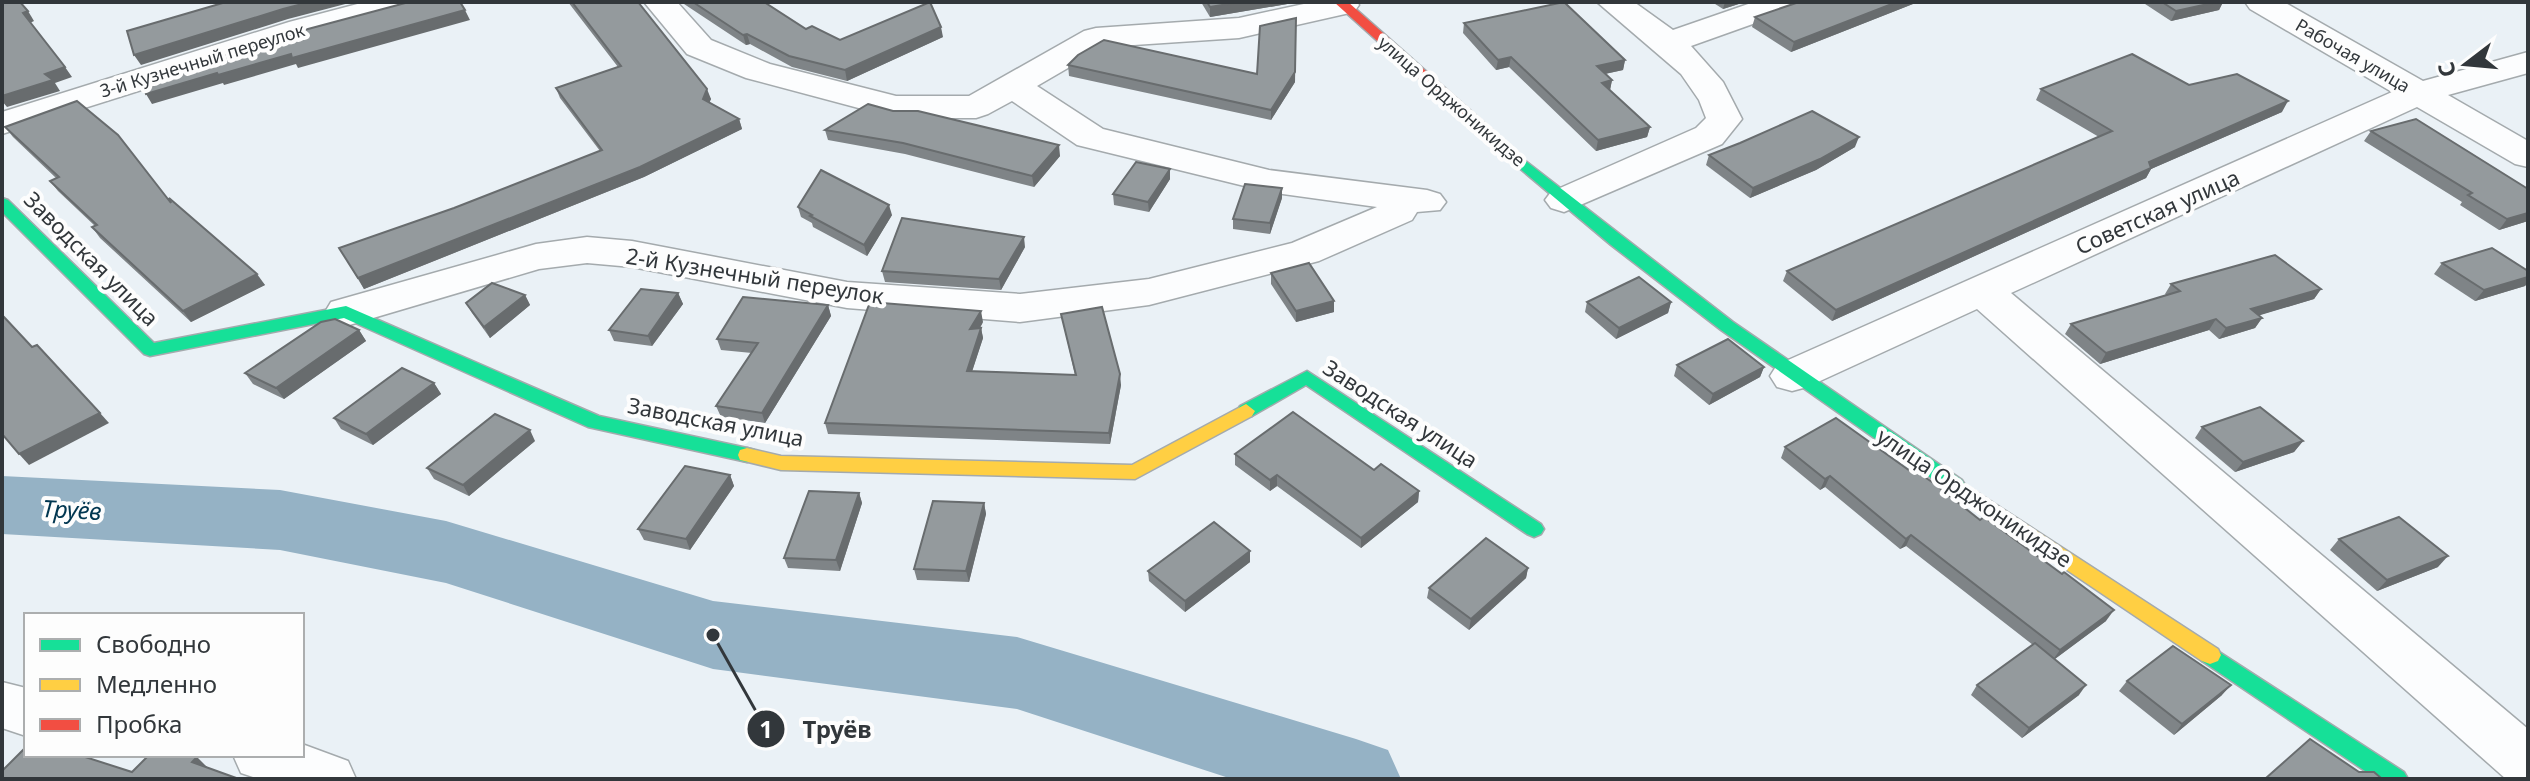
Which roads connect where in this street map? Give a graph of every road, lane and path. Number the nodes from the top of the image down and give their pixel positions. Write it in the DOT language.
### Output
graph roads {
  1 [pos="402,2"];
  2 [pos="660,2"];
  3 [pos="1613,2"];
  4 [pos="1784,2"];
  5 [pos="2261,2"];
  6 [pos="1342,4"];
  7 [pos="1671,42"];
  8 [pos="2528,62"];
  9 [pos="1011,85"];
  10 [pos="2419,93"];
  11 [pos="2,123"];
  12 [pos="2528,156"];
  13 [pos="1564,200"];
  14 [pos="2,203"];
  15 [pos="1981,290"];
  16 [pos="346,312"];
  17 [pos="1792,376"];
  18 [pos="1534,529"];
  19 [pos="2,705"];
  20 [pos="24,711"];
  21 [pos="267,757"];
  22 [pos="2528,763"];
  23 [pos="328,779"];
  24 [pos="2396,779"];
  1 -- 11 [label="street, 3-й Кузнечный переулок"];
  2 -- 9 [label="street"];
  3 -- 7 [label="street"];
  4 -- 7 [label="street"];
  5 -- 10 [label="street, Рабочая улица"];
  6 -- 9 [label="street"];
  6 -- 13 [label="street, улица Орджоникидзе"];
  7 -- 13 [label="street"];
  8 -- 10 [label="street, Советская улица"];
  9 -- 16 [label="street, 2-й Кузнечный переулок"];
  10 -- 12 [label="street, Рабочая улица"];
  10 -- 15 [label="street, Советская улица"];
  13 -- 17 [label="street, улица Орджоникидзе"];
  14 -- 16 [label="street, Заводская улица"];
  15 -- 17 [label="street, Советская улица"];
  15 -- 22 [label="street"];
  16 -- 18 [label="street, Заводская улица"];
  17 -- 24 [label="street, улица Орджоникидзе"];
  19 -- 20 [label="street"];
  21 -- 23 [label="street"];
}
